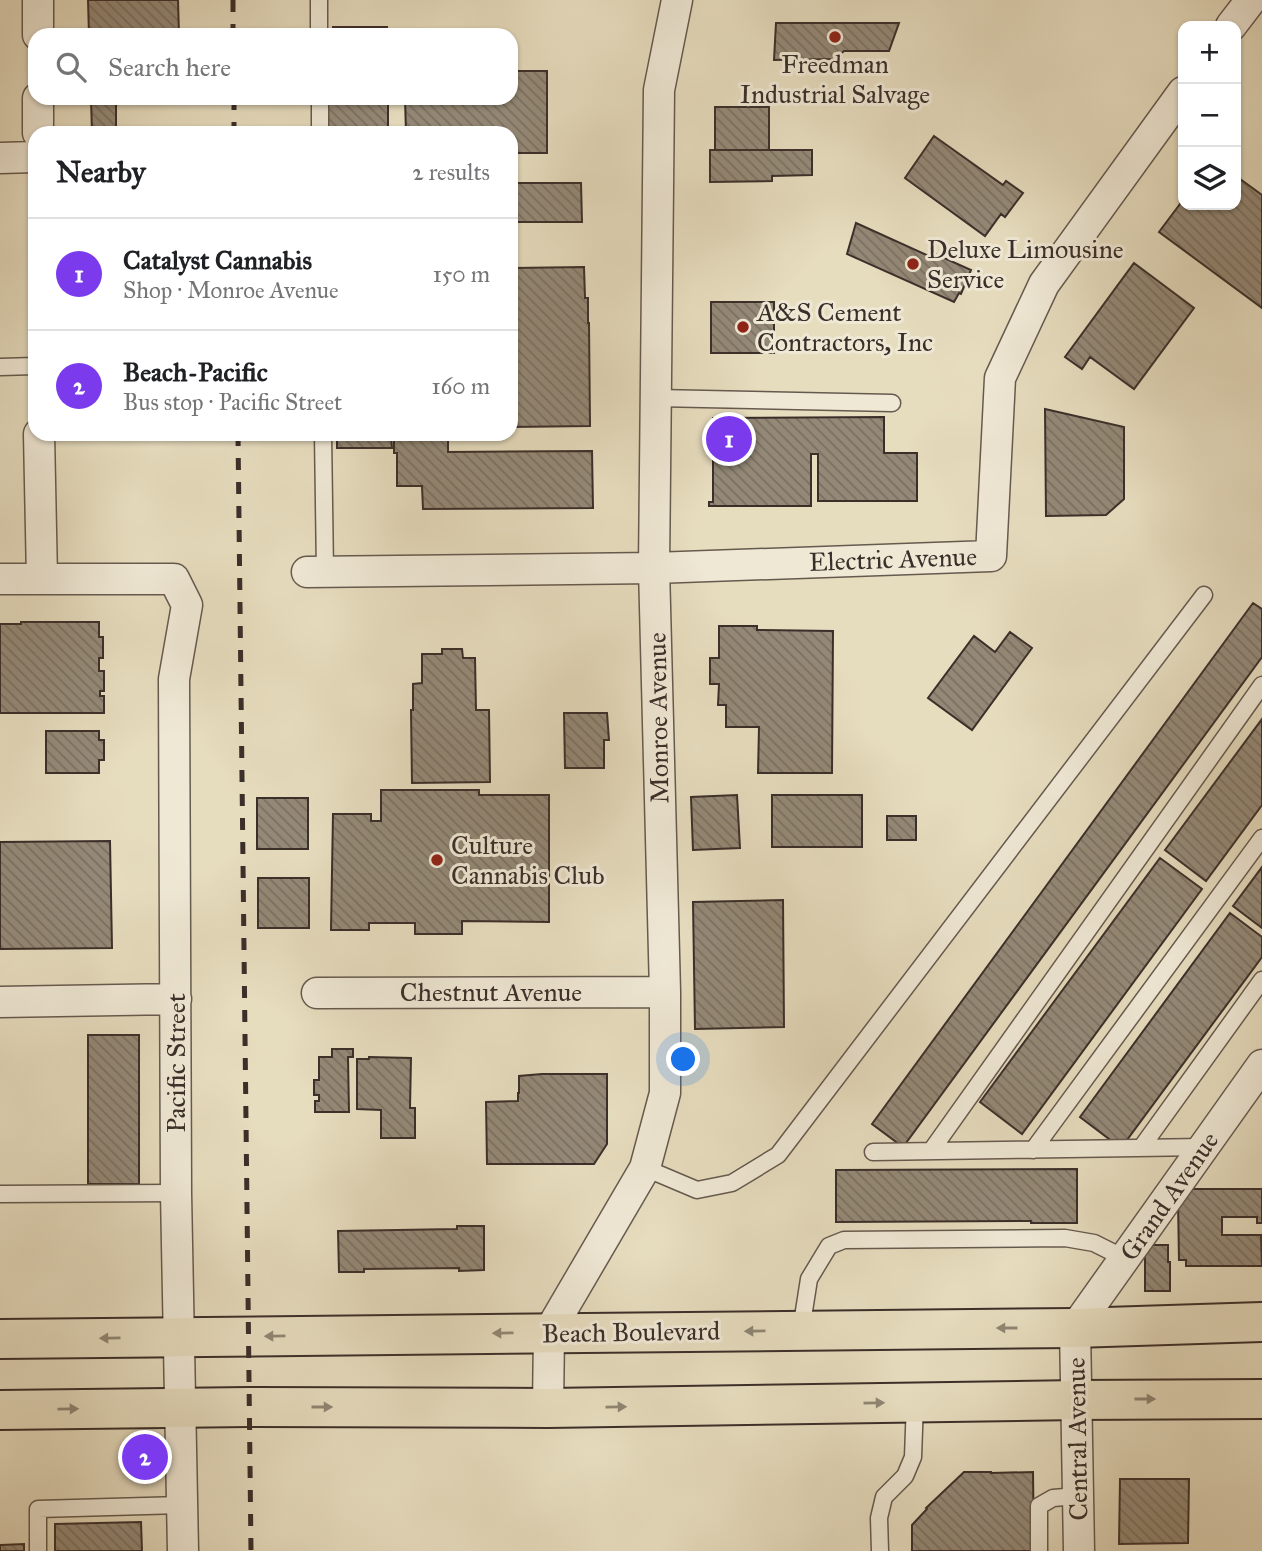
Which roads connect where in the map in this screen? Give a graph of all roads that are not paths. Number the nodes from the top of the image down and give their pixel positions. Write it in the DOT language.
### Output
graph roads {
  1 [pos="38,0"];
  2 [pos="319,0"];
  3 [pos="677,0"];
  4 [pos="1251,0"];
  5 [pos="1235,21"];
  6 [pos="38,28"];
  7 [pos="319,28"];
  8 [pos="1178,99"];
  9 [pos="38,105"];
  10 [pos="320,105"];
  11 [pos="38,126"];
  12 [pos="320,126"];
  13 [pos="28,157"];
  14 [pos="0,158"];
  15 [pos="28,366"];
  16 [pos="0,367"];
  17 [pos="656,398"];
  18 [pos="892,403"];
  19 [pos="39,441"];
  20 [pos="323,441"];
  21 [pos="654,568"];
  22 [pos="316,572"];
  23 [pos="0,579"];
  24 [pos="42,579"];
  25 [pos="1203,595"];
  26 [pos="1262,685"];
  27 [pos="1262,838"];
  28 [pos="1262,980"];
  29 [pos="665,992"];
  30 [pos="317,993"];
  31 [pos="176,999"];
  32 [pos="0,1002"];
  33 [pos="1262,1065"];
  34 [pos="1203,1147"];
  35 [pos="1141,1148"];
  36 [pos="1033,1150"];
  37 [pos="931,1151"];
  38 [pos="873,1152"];
  39 [pos="646,1168"];
  40 [pos="176,1193"];
  41 [pos="0,1195"];
  42 [pos="1124,1258"];
  43 [pos="1262,1322"];
  44 [pos="1075,1328"];
  45 [pos="801,1330"];
  46 [pos="549,1332"];
  47 [pos="178,1337"];
  48 [pos="0,1339"];
  49 [pos="1262,1399"];
  50 [pos="1077,1400"];
  51 [pos="915,1402"];
  52 [pos="180,1408"];
  53 [pos="548,1408"];
  54 [pos="0,1410"];
  55 [pos="1078,1496"];
  56 [pos="182,1504"];
  57 [pos="38,1551"];
  58 [pos="183,1551"];
  59 [pos="880,1551"];
  60 [pos="1039,1551"];
  61 [pos="1079,1551"];
  1 -- 6 [label="street"];
  2 -- 7 [label="lane"];
  3 -- 17 [label="street, Monroe Avenue"];
  4 -- 5 [label="street"];
  8 -- 21 [label="street, Electric Avenue"];
  9 -- 11 [label="street"];
  10 -- 12 [label="lane"];
  13 -- 14 [label="street"];
  15 -- 16 [label="lane"];
  17 -- 18 [label="lane"];
  17 -- 21 [label="street, Monroe Avenue"];
  19 -- 24 [label="street"];
  20 -- 22 [label="lane"];
  21 -- 22 [label="street"];
  21 -- 29 [label="street, Monroe Avenue"];
  23 -- 24 [label="street"];
  24 -- 31 [label="street, Pacific Street"];
  25 -- 39 [label="lane"];
  26 -- 37 [label="lane"];
  27 -- 36 [label="lane"];
  28 -- 35 [label="lane"];
  29 -- 30 [label="street, Chestnut Avenue"];
  29 -- 39 [label="street, Monroe Avenue"];
  31 -- 32 [label="street"];
  31 -- 40 [label="street, Pacific Street"];
  33 -- 34 [label="street, Grand Avenue"];
  34 -- 35 [label="lane"];
  34 -- 42 [label="street, Grand Avenue"];
  35 -- 36 [label="lane"];
  36 -- 37 [label="lane"];
  37 -- 38 [label="lane"];
  39 -- 46 [label="street, Monroe Avenue"];
  40 -- 41 [label="lane"];
  40 -- 47 [label="street, Pacific Street"];
  42 -- 44 [label="street, Grand Avenue"];
  42 -- 45 [label="lane"];
  43 -- 44 [label="main road, Beach Boulevard"];
  44 -- 45 [label="main road, Beach Boulevard, one-way"];
  44 -- 50 [label="street, Central Avenue"];
  45 -- 46 [label="main road, Beach Boulevard, one-way"];
  46 -- 47 [label="main road, Beach Boulevard, one-way"];
  46 -- 53 [label="street, Monroe Avenue"];
  47 -- 48 [label="main road, Beach Boulevard, one-way"];
  47 -- 52 [label="street, Pacific Street"];
  50 -- 49 [label="main road, one-way"];
  50 -- 51 [label="main road"];
  50 -- 55 [label="street, Central Avenue"];
  53 -- 51 [label="main road, one-way"];
  51 -- 59 [label="lane"];
  52 -- 53 [label="main road, one-way"];
  54 -- 52 [label="main road, one-way"];
  52 -- 56 [label="street, Pacific Street"];
  55 -- 60 [label="lane"];
  55 -- 61 [label="street, Central Avenue"];
  56 -- 57 [label="lane"];
  56 -- 58 [label="street, Pacific Street"];
}
